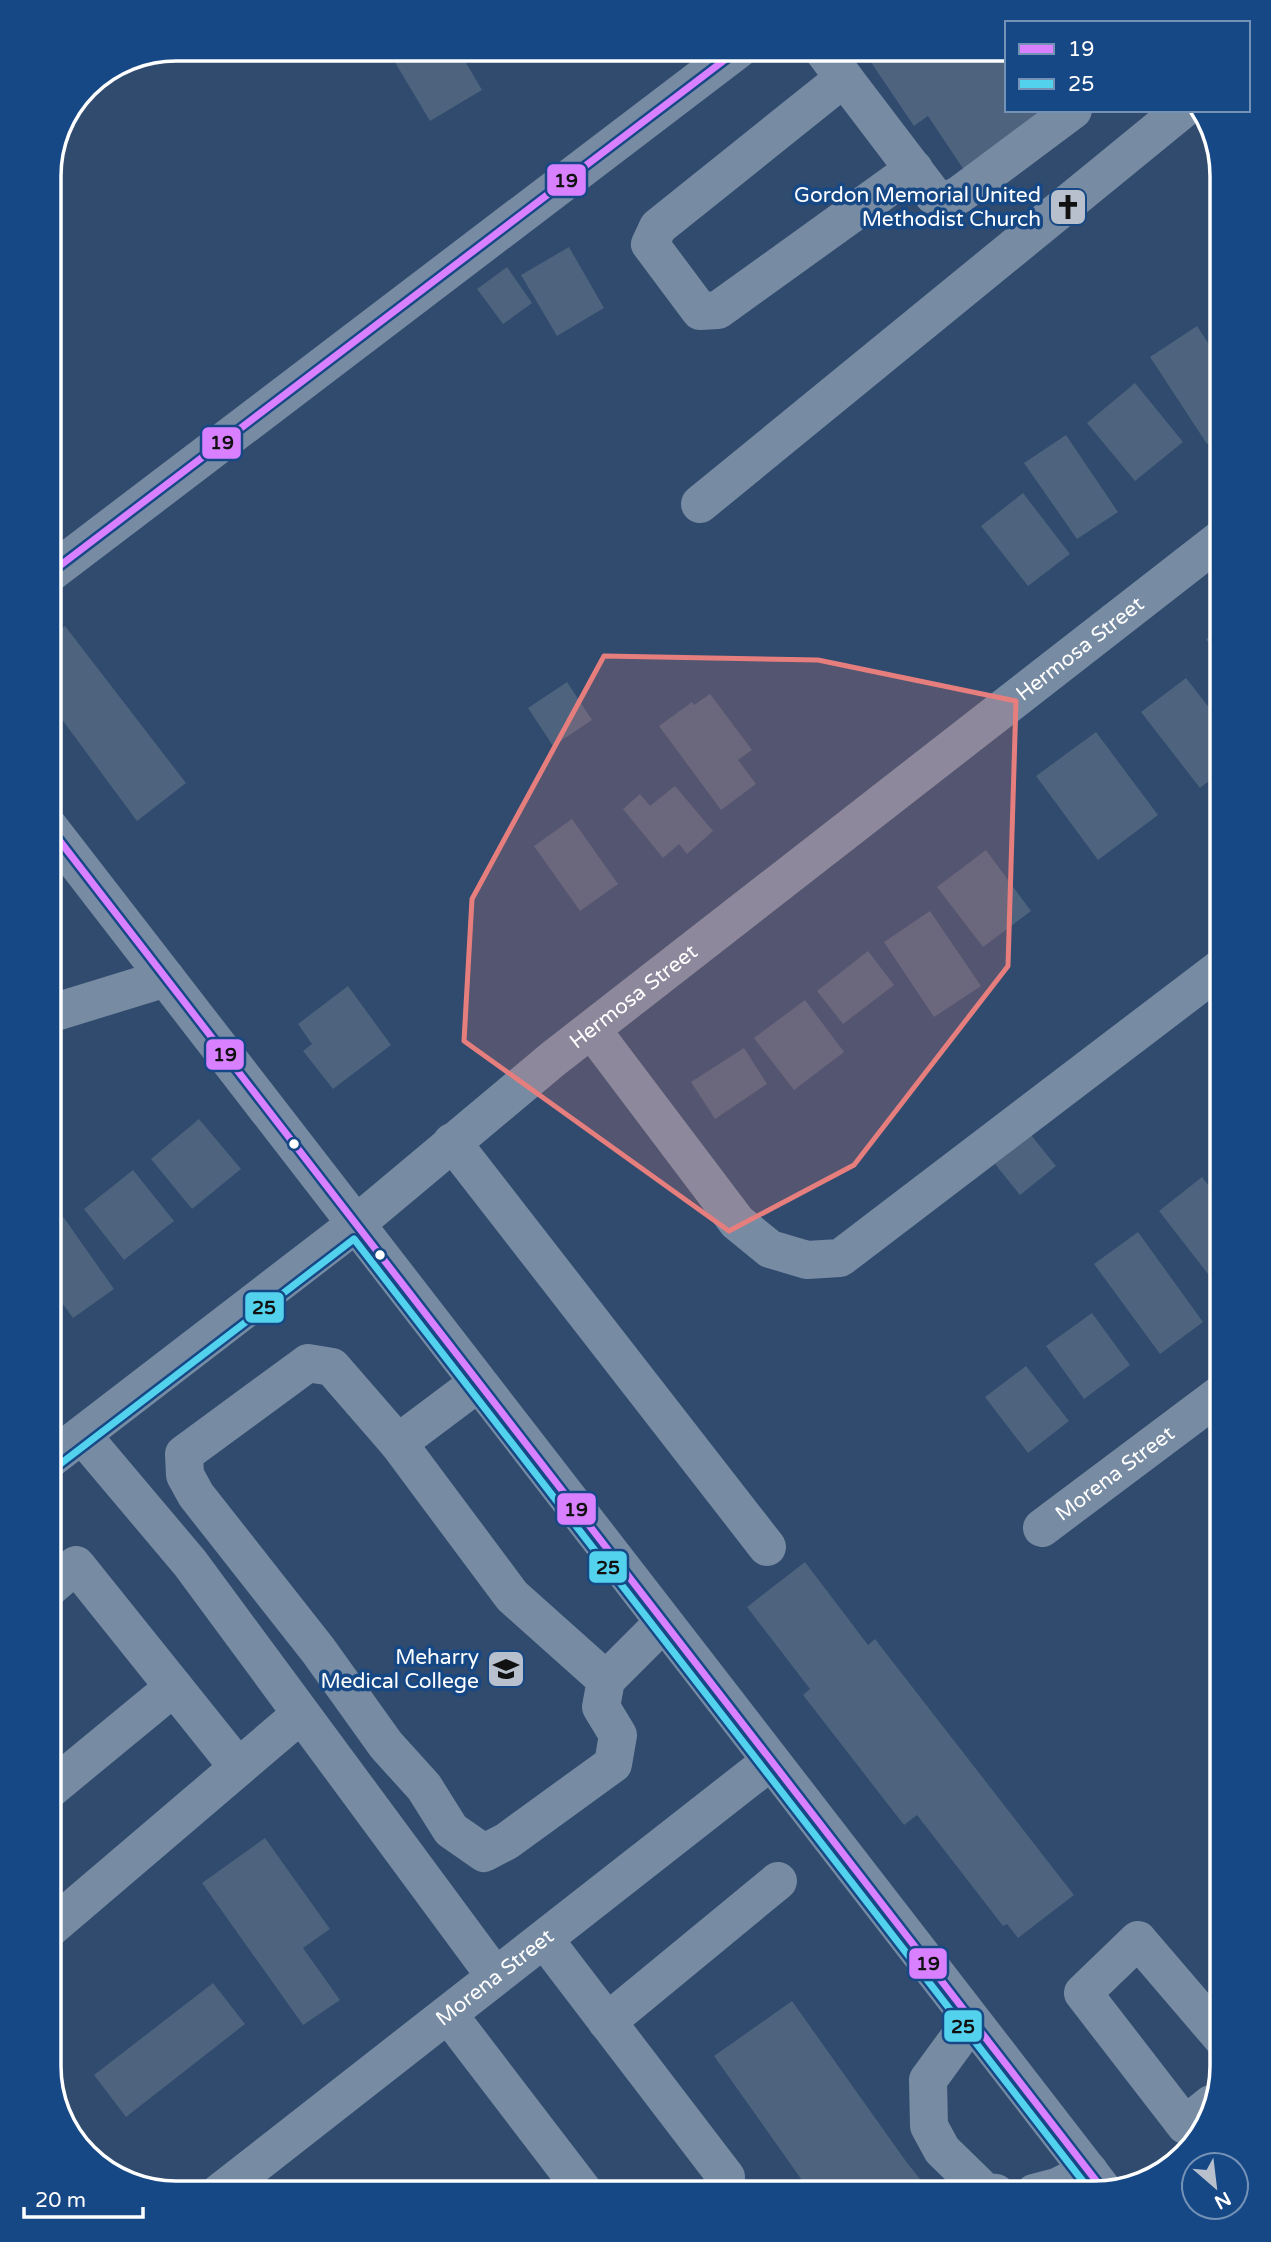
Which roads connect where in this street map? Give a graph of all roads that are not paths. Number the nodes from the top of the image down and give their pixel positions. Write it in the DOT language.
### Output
graph roads {
  1 [pos="723,61"];
  2 [pos="833,64"];
  3 [pos="1070,112"];
  4 [pos="1180,112"];
  5 [pos="914,169"];
  6 [pos="700,504"];
  7 [pos="1210,547"];
  8 [pos="61,565"];
  9 [pos="61,842"];
  10 [pos="1210,976"];
  11 [pos="166,978"];
  12 [pos="61,1010"];
  13 [pos="592,1030"];
  14 [pos="452,1142"];
  15 [pos="356,1224"];
  16 [pos="478,1383"];
  17 [pos="1210,1403"];
  18 [pos="82,1435"];
  19 [pos="398,1444"];
  20 [pos="61,1451"];
  21 [pos="1042,1528"];
  22 [pos="766,1547"];
  23 [pos="61,1578"];
  24 [pos="663,1623"];
  25 [pos="606,1680"];
  26 [pos="174,1686"];
  27 [pos="301,1714"];
  28 [pos="771,1761"];
  29 [pos="238,1767"];
  30 [pos="61,1780"];
  31 [pos="778,1881"];
  32 [pos="61,1919"];
  33 [pos="544,1939"];
  34 [pos="495,1976"];
  35 [pos="447,2014"];
  36 [pos="971,2021"];
  37 [pos="607,2022"];
  38 [pos="1210,2024"];
  39 [pos="1199,2113"];
  40 [pos="726,2177"];
  41 [pos="234,2181"];
  42 [pos="576,2181"];
  43 [pos="976,2181"];
  44 [pos="1097,2181"];
  1 -- 8 [label="street"];
  2 -- 5 [label="street"];
  2 -- 5 [label="street"];
  3 -- 5 [label="street"];
  4 -- 6 [label="street"];
  7 -- 13 [label="street, Hermosa Street"];
  9 -- 11 [label="street"];
  10 -- 13 [label="street"];
  11 -- 12 [label="street"];
  11 -- 15 [label="street"];
  13 -- 14 [label="street, Hermosa Street"];
  14 -- 15 [label="street, Hermosa Street"];
  14 -- 22 [label="street"];
  15 -- 16 [label="street"];
  15 -- 18 [label="street, Hermosa Street"];
  16 -- 19 [label="street"];
  16 -- 24 [label="street"];
  17 -- 21 [label="street, Morena Street"];
  18 -- 20 [label="street, Hermosa Street"];
  18 -- 27 [label="street"];
  19 -- 25 [label="street"];
  19 -- 25 [label="street"];
  23 -- 26 [label="street"];
  24 -- 25 [label="street"];
  24 -- 28 [label="street"];
  26 -- 29 [label="street"];
  26 -- 30 [label="street"];
  27 -- 29 [label="street"];
  27 -- 34 [label="street"];
  28 -- 33 [label="street, Morena Street"];
  28 -- 36 [label="street"];
  29 -- 32 [label="street"];
  31 -- 37 [label="street"];
  33 -- 34 [label="street, Morena Street"];
  33 -- 37 [label="street"];
  34 -- 35 [label="street, Morena Street"];
  35 -- 41 [label="street, Morena Street"];
  35 -- 42 [label="street"];
  36 -- 43 [label="street"];
  36 -- 44 [label="street"];
  37 -- 40 [label="street"];
  38 -- 39 [label="street"];
}
